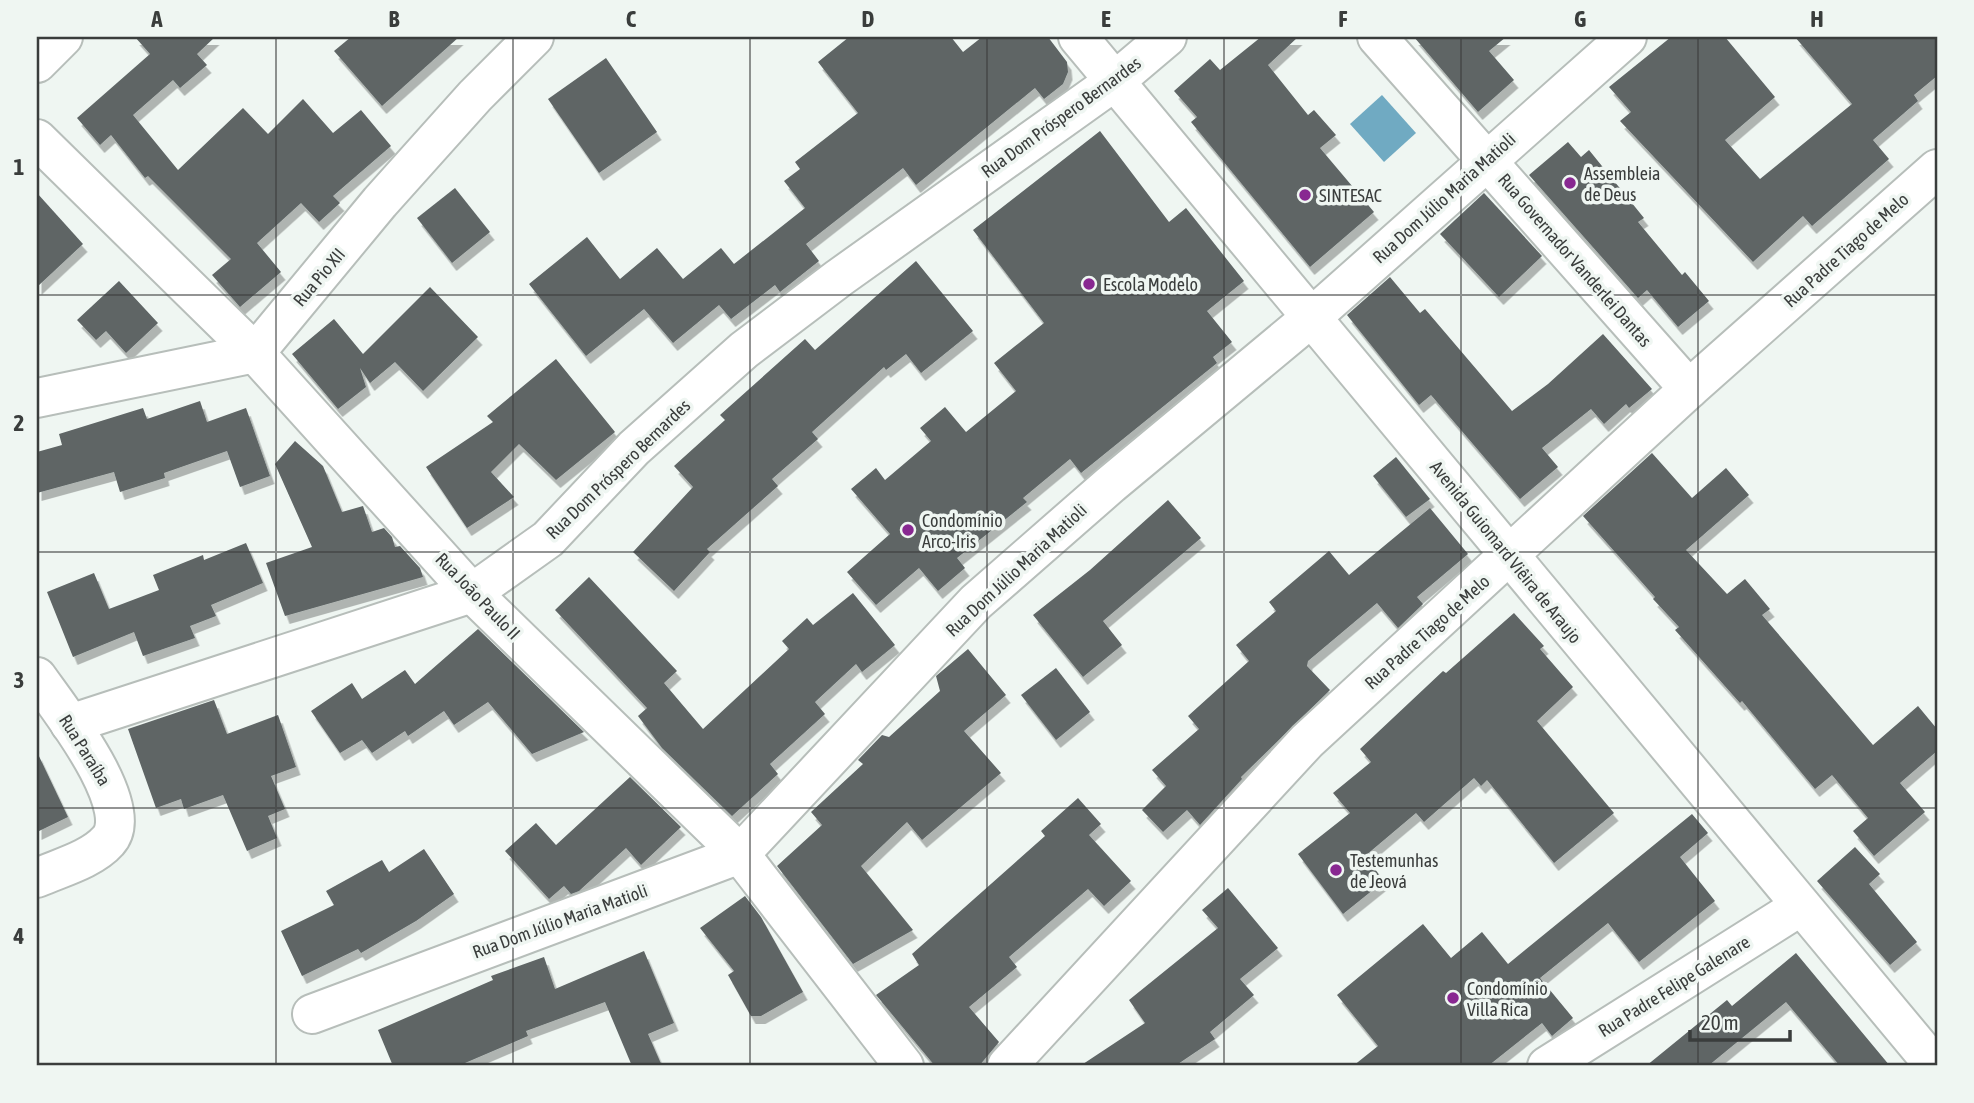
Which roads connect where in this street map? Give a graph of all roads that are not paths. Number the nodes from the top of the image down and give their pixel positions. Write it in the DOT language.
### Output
graph roads {
  1 [pos="63,37"];
  2 [pos="534,37"];
  3 [pos="1078,37"];
  4 [pos="1167,37"];
  5 [pos="1377,37"];
  6 [pos="1627,37"];
  7 [pos="37,63"];
  8 [pos="1115,81"];
  9 [pos="37,139"];
  10 [pos="1486,159"];
  11 [pos="1937,169"];
  12 [pos="1313,316"];
  13 [pos="256,353"];
  14 [pos="1689,389"];
  15 [pos="37,398"];
  16 [pos="1510,558"];
  17 [pos="472,593"];
  18 [pos="37,677"];
  19 [pos="70,724"];
  20 [pos="740,854"];
  21 [pos="37,878"];
  22 [pos="1801,906"];
  23 [pos="312,1014"];
  24 [pos="904,1066"];
  25 [pos="1007,1066"];
  26 [pos="1547,1066"];
  27 [pos="1935,1066"];
  1 -- 7 [label="street"];
  2 -- 13 [label="street, Rua Pio XII"];
  3 -- 8 [label="street, Avenida Guiomard Viêira de Araujo"];
  4 -- 8 [label="street, Rua Dom Próspero Bernardes"];
  5 -- 10 [label="street, Rua Governador Vanderlei Dantas"];
  6 -- 10 [label="street, Rua Dom Júlio Maria Matioli"];
  8 -- 12 [label="street, Avenida Guiomard Viêira de Araujo"];
  8 -- 17 [label="street, Rua Dom Próspero Bernardes"];
  9 -- 13 [label="street, Rua João Paulo II"];
  10 -- 12 [label="street, Rua Dom Júlio Maria Matioli"];
  10 -- 14 [label="street, Rua Governador Vanderlei Dantas"];
  11 -- 14 [label="street, Rua Padre Tiago de Melo"];
  12 -- 16 [label="street, Avenida Guiomard Viêira de Araujo"];
  12 -- 20 [label="street, Rua Dom Júlio Maria Matioli"];
  13 -- 15 [label="street"];
  13 -- 17 [label="street, Rua João Paulo II"];
  14 -- 16 [label="street, Rua Padre Tiago de Melo"];
  16 -- 22 [label="street, Avenida Guiomard Viêira de Araujo"];
  16 -- 25 [label="street, Rua Padre Tiago de Melo"];
  17 -- 19 [label="street, Rua Dom Próspero Bernardes"];
  17 -- 20 [label="street, Rua João Paulo II"];
  18 -- 19 [label="street, Rua Paraíba"];
  19 -- 21 [label="street, Rua Paraíba"];
  20 -- 23 [label="street, Rua Dom Júlio Maria Matioli"];
  20 -- 24 [label="street, Rua João Paulo II"];
  22 -- 26 [label="street, Rua Padre Felipe Galenare"];
  22 -- 27 [label="street, Avenida Guiomard Viêira de Araujo"];
}
